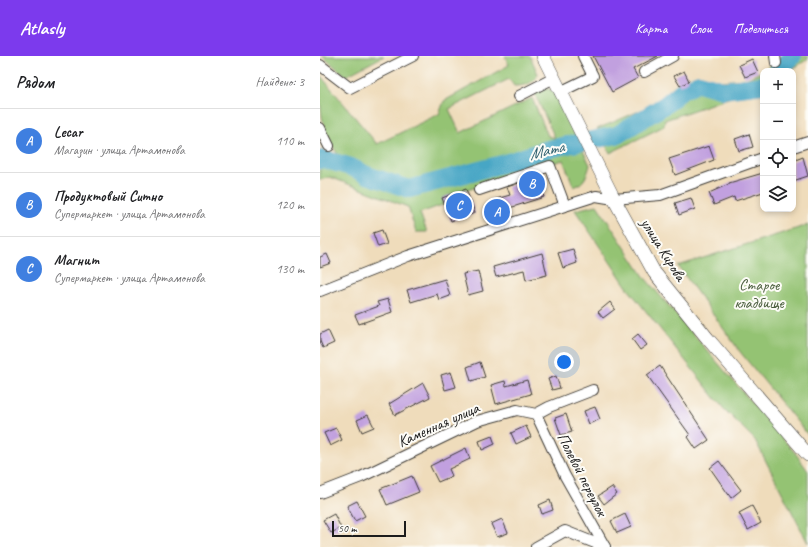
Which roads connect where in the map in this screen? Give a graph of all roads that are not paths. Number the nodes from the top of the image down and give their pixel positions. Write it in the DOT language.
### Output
graph roads {
  1 [pos="413,56"];
  2 [pos="543,56"];
  3 [pos="583,56"];
  4 [pos="673,56"];
  5 [pos="320,65"];
  6 [pos="644,72"];
  7 [pos="554,78"];
  8 [pos="560,92"];
  9 [pos="519,96"];
  10 [pos="320,128"];
  11 [pos="808,142"];
  12 [pos="329,146"];
  13 [pos="796,146"];
  14 [pos="760,159"];
  15 [pos="479,190"];
  16 [pos="614,199"];
  17 [pos="565,206"];
  18 [pos="320,291"];
  19 [pos="593,390"];
  20 [pos="536,414"];
  21 [pos="808,455"];
  22 [pos="320,493"];
  23 [pos="536,547"];
  24 [pos="605,547"];
  1 -- 5 [label="street"];
  2 -- 7 [label="main road, улица Кирова"];
  3 -- 8 [label="street"];
  4 -- 6 [label="street"];
  7 -- 8 [label="main road, улица Кирова"];
  7 -- 9 [label="street"];
  8 -- 16 [label="main road, улица Кирова"];
  10 -- 12 [label="street"];
  11 -- 13 [label="street"];
  14 -- 16 [label="street"];
  15 -- 17 [label="street"];
  16 -- 17 [label="street"];
  16 -- 21 [label="main road, улица Кирова"];
  17 -- 18 [label="street"];
  19 -- 20 [label="street"];
  20 -- 22 [label="street, Каменная улица"];
  20 -- 24 [label="street, Полевой переулок"];
  23 -- 24 [label="street"];
}
